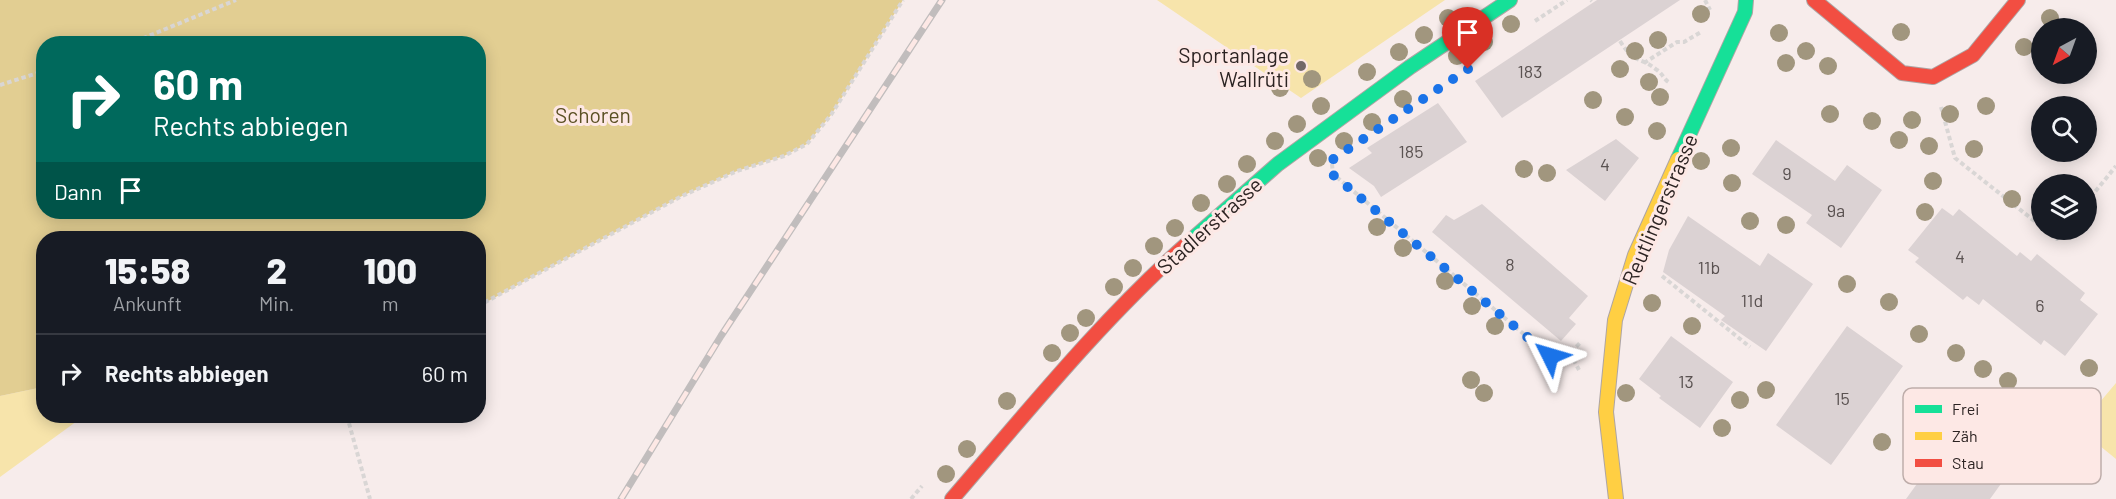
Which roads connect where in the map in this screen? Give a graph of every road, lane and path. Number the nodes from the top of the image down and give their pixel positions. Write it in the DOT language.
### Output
graph roads {
  1 [pos="236,0"];
  2 [pos="903,0"];
  3 [pos="1510,0"];
  4 [pos="1567,0"];
  5 [pos="1705,0"];
  6 [pos="1746,0"];
  7 [pos="1814,0"];
  8 [pos="2018,0"];
  9 [pos="1707,19"];
  10 [pos="1530,24"];
  11 [pos="1704,30"];
  12 [pos="148,36"];
  13 [pos="1620,41"];
  14 [pos="1644,63"];
  15 [pos="36,74"];
  16 [pos="1933,77"];
  17 [pos="1670,83"];
  18 [pos="0,85"];
  19 [pos="1332,160"];
  20 [pos="2116,166"];
  21 [pos="2097,189"];
  22 [pos="2031,218"];
  23 [pos="1635,255"];
  24 [pos="486,302"];
  25 [pos="1586,335"];
  26 [pos="1750,347"];
  27 [pos="349,423"];
  28 [pos="370,499"];
  29 [pos="952,499"];
  30 [pos="1616,499"];
  1 -- 12 [label="path"];
  2 -- 24 [label="path"];
  3 -- 29 [label="street, Stadlerstrasse"];
  4 -- 10 [label="path"];
  5 -- 9 [label="path"];
  6 -- 23 [label="street, Reutlingerstrasse"];
  7 -- 16 [label="street"];
  8 -- 16 [label="street"];
  11 -- 14 [label="path"];
  13 -- 14 [label="path"];
  14 -- 17 [label="path"];
  15 -- 18 [label="path"];
  16 -- 22 [label="path"];
  19 -- 25 [label="path"];
  20 -- 21 [label="path"];
  23 -- 26 [label="path"];
  23 -- 30 [label="street, Reutlingerstrasse"];
  27 -- 28 [label="path"];
}
